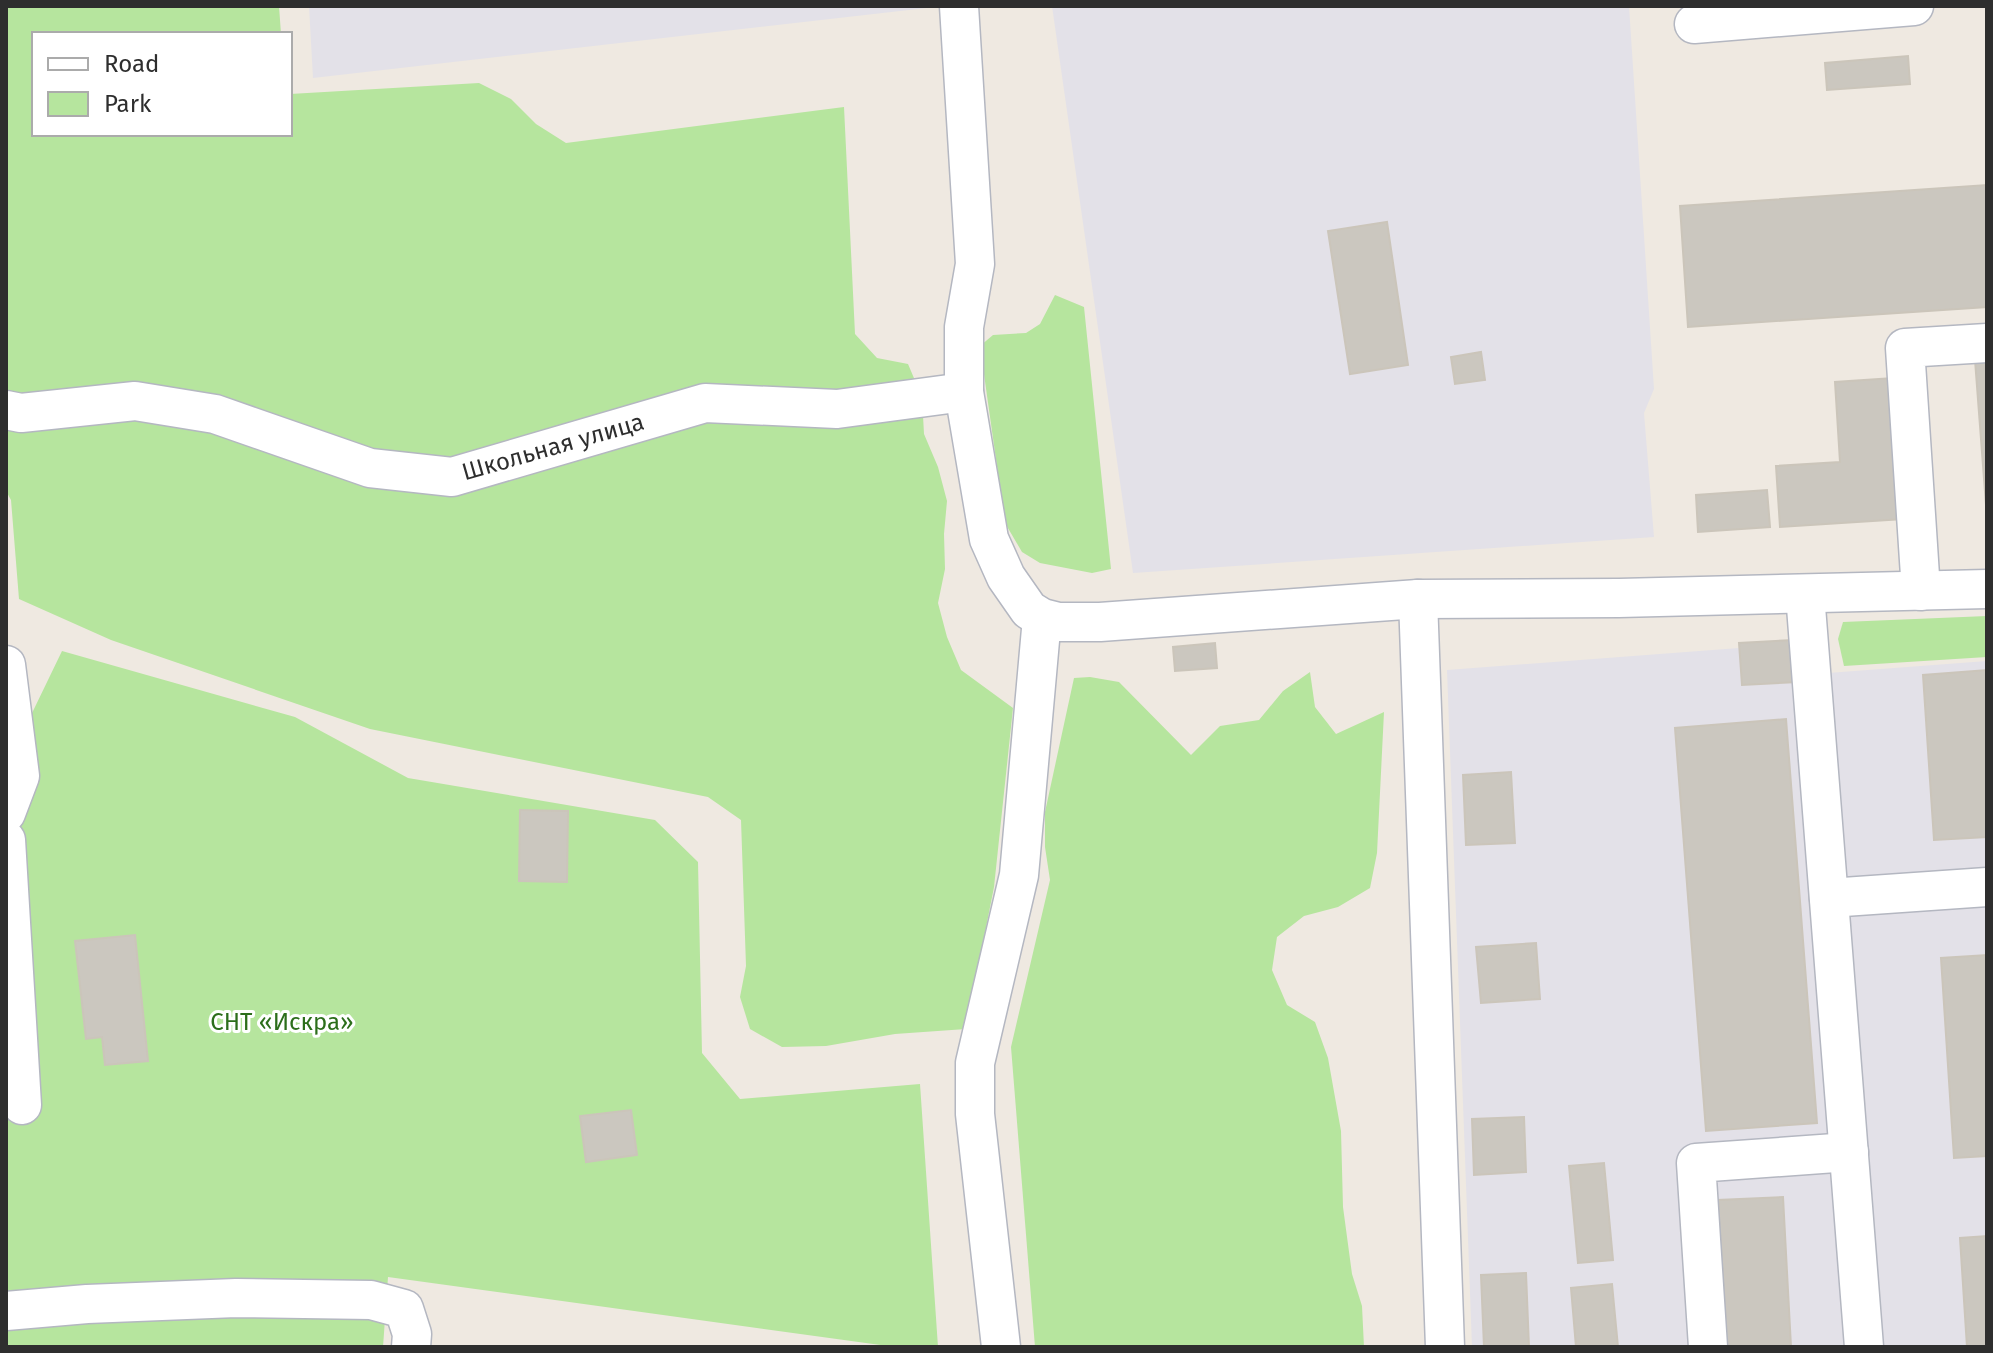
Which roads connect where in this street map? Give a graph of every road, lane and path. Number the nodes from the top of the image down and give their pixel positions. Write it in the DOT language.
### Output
graph roads {
  1 [pos="959,6"];
  2 [pos="1914,6"];
  3 [pos="1694,24"];
  4 [pos="1987,343"];
  5 [pos="964,392"];
  6 [pos="6,410"];
  7 [pos="1987,589"];
  8 [pos="1921,591"];
  9 [pos="1805,594"];
  10 [pos="1418,599"];
  11 [pos="1042,618"];
  12 [pos="6,665"];
  13 [pos="6,813"];
  14 [pos="6,840"];
  15 [pos="1987,887"];
  16 [pos="1829,898"];
  17 [pos="22,1105"];
  18 [pos="1849,1152"];
  19 [pos="6,1311"];
  20 [pos="411,1347"];
  21 [pos="1001,1347"];
  22 [pos="1445,1347"];
  23 [pos="1708,1347"];
  24 [pos="1864,1347"];
  1 -- 5 [label="street"];
  2 -- 3 [label="street"];
  4 -- 8 [label="street"];
  5 -- 6 [label="street, Школьная улица"];
  5 -- 11 [label="street"];
  7 -- 8 [label="street"];
  8 -- 9 [label="street"];
  9 -- 10 [label="street"];
  9 -- 16 [label="street"];
  10 -- 11 [label="street"];
  10 -- 22 [label="street"];
  11 -- 21 [label="street"];
  12 -- 13 [label="street"];
  14 -- 17 [label="street"];
  15 -- 16 [label="street"];
  16 -- 18 [label="street"];
  18 -- 23 [label="street"];
  18 -- 24 [label="street"];
  19 -- 20 [label="street"];
}
